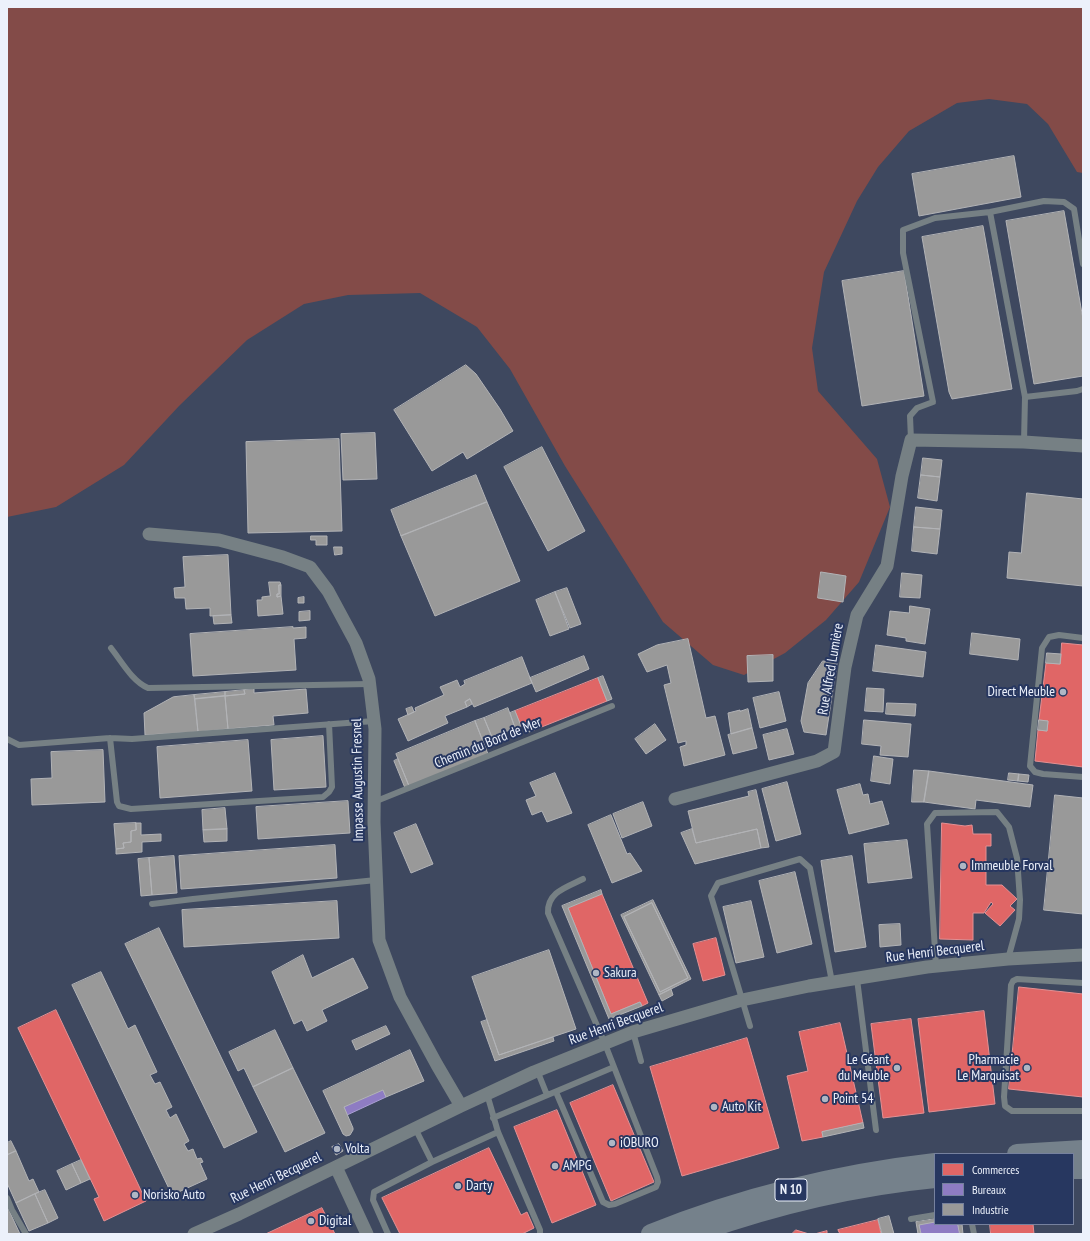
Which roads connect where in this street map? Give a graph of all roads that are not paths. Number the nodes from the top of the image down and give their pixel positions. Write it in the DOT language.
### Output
graph roads {
  1 [pos="990,212"];
  2 [pos="1083,264"];
  3 [pos="1083,388"];
  4 [pos="1025,397"];
  5 [pos="911,440"];
  6 [pos="1024,442"];
  7 [pos="1083,446"];
  8 [pos="149,534"];
  9 [pos="1083,638"];
  10 [pos="111,648"];
  11 [pos="369,684"];
  12 [pos="612,706"];
  13 [pos="374,721"];
  14 [pos="329,724"];
  15 [pos="110,738"];
  16 [pos="7,739"];
  17 [pos="1083,777"];
  18 [pos="675,799"];
  19 [pos="374,802"];
  20 [pos="583,879"];
  21 [pos="376,880"];
  22 [pos="152,904"];
  23 [pos="1083,956"];
  24 [pos="1008,959"];
  25 [pos="936,966"];
  26 [pos="857,978"];
  27 [pos="832,982"];
  28 [pos="1083,983"];
  29 [pos="742,1000"];
  30 [pos="750,1026"];
  31 [pos="633,1032"];
  32 [pos="605,1044"];
  33 [pos="641,1060"];
  34 [pos="614,1067"];
  35 [pos="537,1070"];
  36 [pos="556,1092"];
  37 [pos="486,1094"];
  38 [pos="547,1095"];
  39 [pos="461,1106"];
  40 [pos="1083,1111"];
  41 [pos="494,1118"];
  42 [pos="415,1128"];
  43 [pos="876,1130"];
  44 [pos="498,1132"];
  45 [pos="1083,1150"];
  46 [pos="1034,1153"];
  47 [pos="432,1162"];
  48 [pos="934,1163"];
  49 [pos="336,1167"];
  50 [pos="934,1178"];
  51 [pos="7,1198"];
  52 [pos="934,1215"];
  53 [pos="912,1218"];
  54 [pos="26,1234"];
  55 [pos="194,1234"];
  56 [pos="367,1234"];
  57 [pos="388,1234"];
  58 [pos="540,1234"];
  59 [pos="651,1234"];
  60 [pos="692,1234"];
  1 -- 2 [label="lane"];
  1 -- 4 [label="lane"];
  1 -- 5 [label="lane"];
  3 -- 4 [label="lane"];
  4 -- 6 [label="lane"];
  5 -- 6 [label="street"];
  5 -- 18 [label="street, Rue Alfred Lumière"];
  6 -- 7 [label="street"];
  8 -- 11 [label="street, Impasse Augustin Fresnel"];
  9 -- 17 [label="lane"];
  10 -- 11 [label="lane"];
  11 -- 13 [label="street, Impasse Augustin Fresnel"];
  12 -- 19 [label="lane, Chemin du Bord de Mer"];
  13 -- 14 [label="lane"];
  13 -- 19 [label="street, Impasse Augustin Fresnel"];
  14 -- 15 [label="lane"];
  14 -- 15 [label="lane"];
  15 -- 16 [label="lane"];
  19 -- 21 [label="street, Impasse Augustin Fresnel"];
  20 -- 32 [label="lane"];
  21 -- 22 [label="lane"];
  21 -- 39 [label="street, Impasse Augustin Fresnel"];
  23 -- 24 [label="street, Rue Henri Becquerel"];
  24 -- 25 [label="street, Rue Henri Becquerel"];
  24 -- 25 [label="lane"];
  25 -- 26 [label="street, Rue Henri Becquerel"];
  26 -- 27 [label="street, Rue Henri Becquerel"];
  26 -- 43 [label="lane"];
  27 -- 29 [label="street, Rue Henri Becquerel"];
  27 -- 29 [label="lane"];
  28 -- 40 [label="lane"];
  29 -- 30 [label="lane"];
  29 -- 31 [label="street, Rue Henri Becquerel"];
  31 -- 32 [label="street, Rue Henri Becquerel"];
  31 -- 33 [label="lane"];
  32 -- 34 [label="lane"];
  32 -- 35 [label="street, Rue Henri Becquerel"];
  34 -- 36 [label="lane"];
  34 -- 36 [label="lane"];
  35 -- 37 [label="street, Rue Henri Becquerel"];
  35 -- 38 [label="lane"];
  36 -- 38 [label="lane"];
  37 -- 39 [label="street, Rue Henri Becquerel"];
  37 -- 41 [label="lane"];
  38 -- 41 [label="lane"];
  39 -- 42 [label="street, Rue Henri Becquerel"];
  41 -- 44 [label="lane"];
  42 -- 47 [label="lane"];
  42 -- 49 [label="street, Rue Henri Becquerel"];
  44 -- 47 [label="lane"];
  44 -- 58 [label="lane"];
  45 -- 46 [label="main road"];
  47 -- 57 [label="lane"];
  48 -- 59 [label="main road, N 10"];
  49 -- 55 [label="street, Rue Henri Becquerel"];
  49 -- 56 [label="street"];
  50 -- 60 [label="main road, N 10"];
  51 -- 54 [label="lane"];
  52 -- 53 [label="lane"];
}
